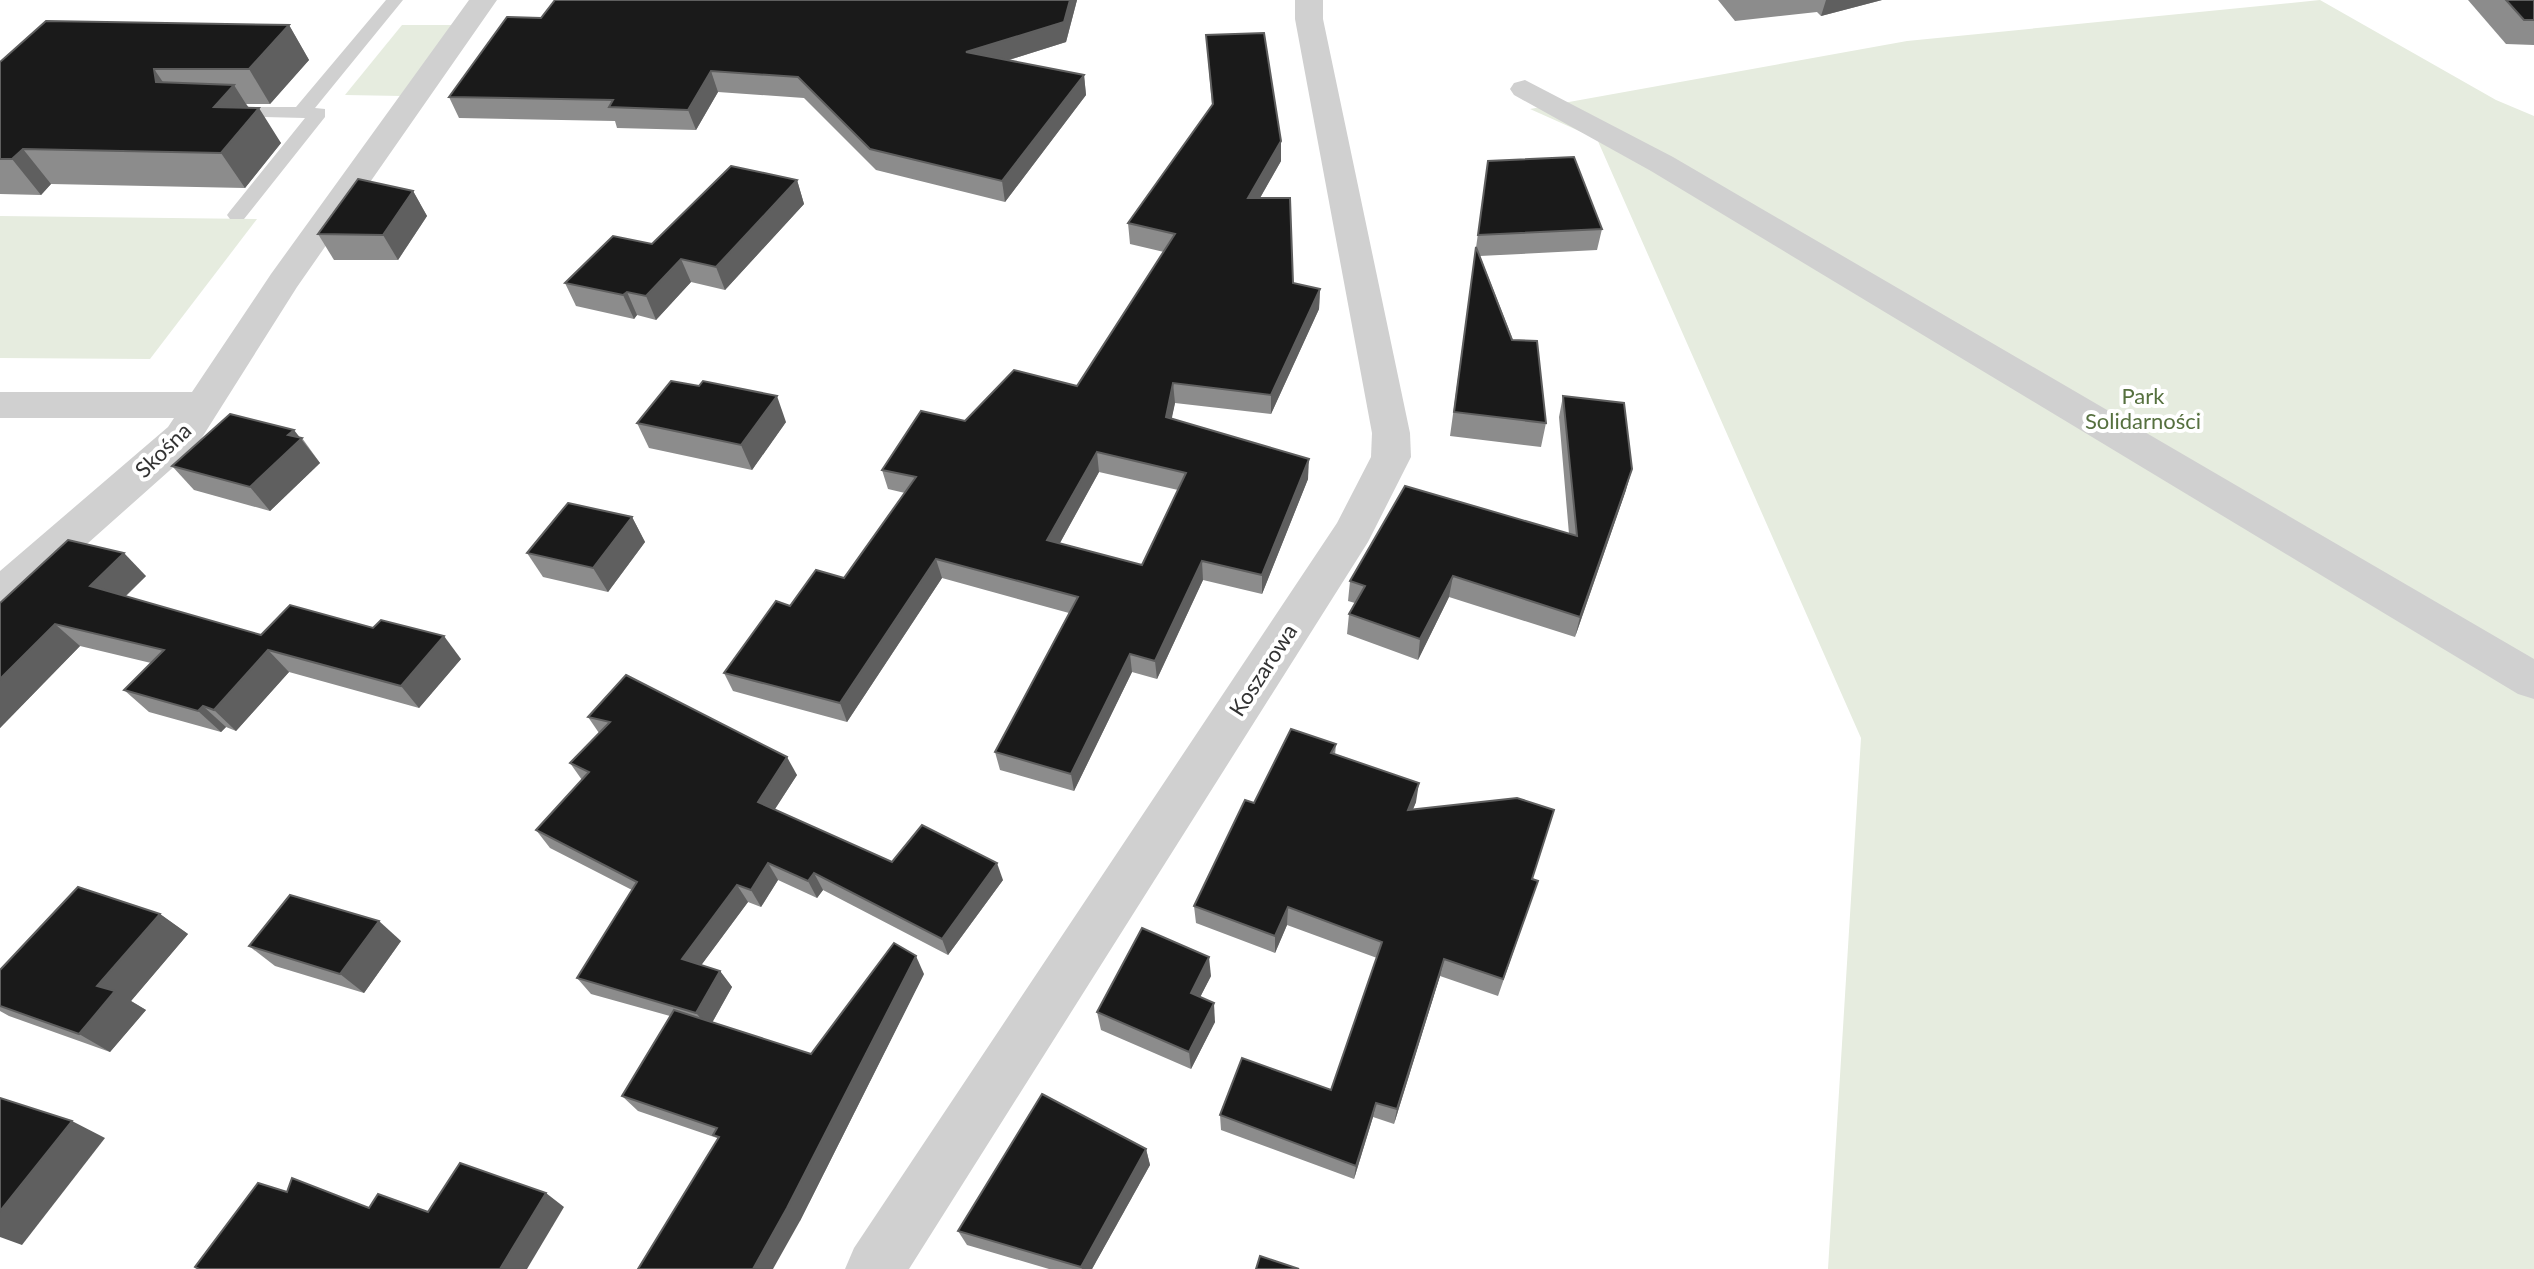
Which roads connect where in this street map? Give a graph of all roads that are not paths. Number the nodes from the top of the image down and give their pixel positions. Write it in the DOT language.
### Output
graph roads {
  1 [pos="395,0"];
  2 [pos="483,0"];
  3 [pos="1309,0"];
  4 [pos="1525,89"];
  5 [pos="215,111"];
  6 [pos="301,113"];
  7 [pos="237,215"];
  8 [pos="0,405"];
  9 [pos="205,405"];
  10 [pos="0,596"];
  11 [pos="2534,681"];
  12 [pos="875,1269"];
  1 -- 6 [label="lane"];
  2 -- 9 [label="street"];
  3 -- 12 [label="street, Koszarowa"];
  4 -- 11 [label="street"];
  5 -- 6 [label="lane"];
  6 -- 7 [label="lane"];
  8 -- 9 [label="street, Skośna"];
  9 -- 10 [label="street, Skośna"];
}
